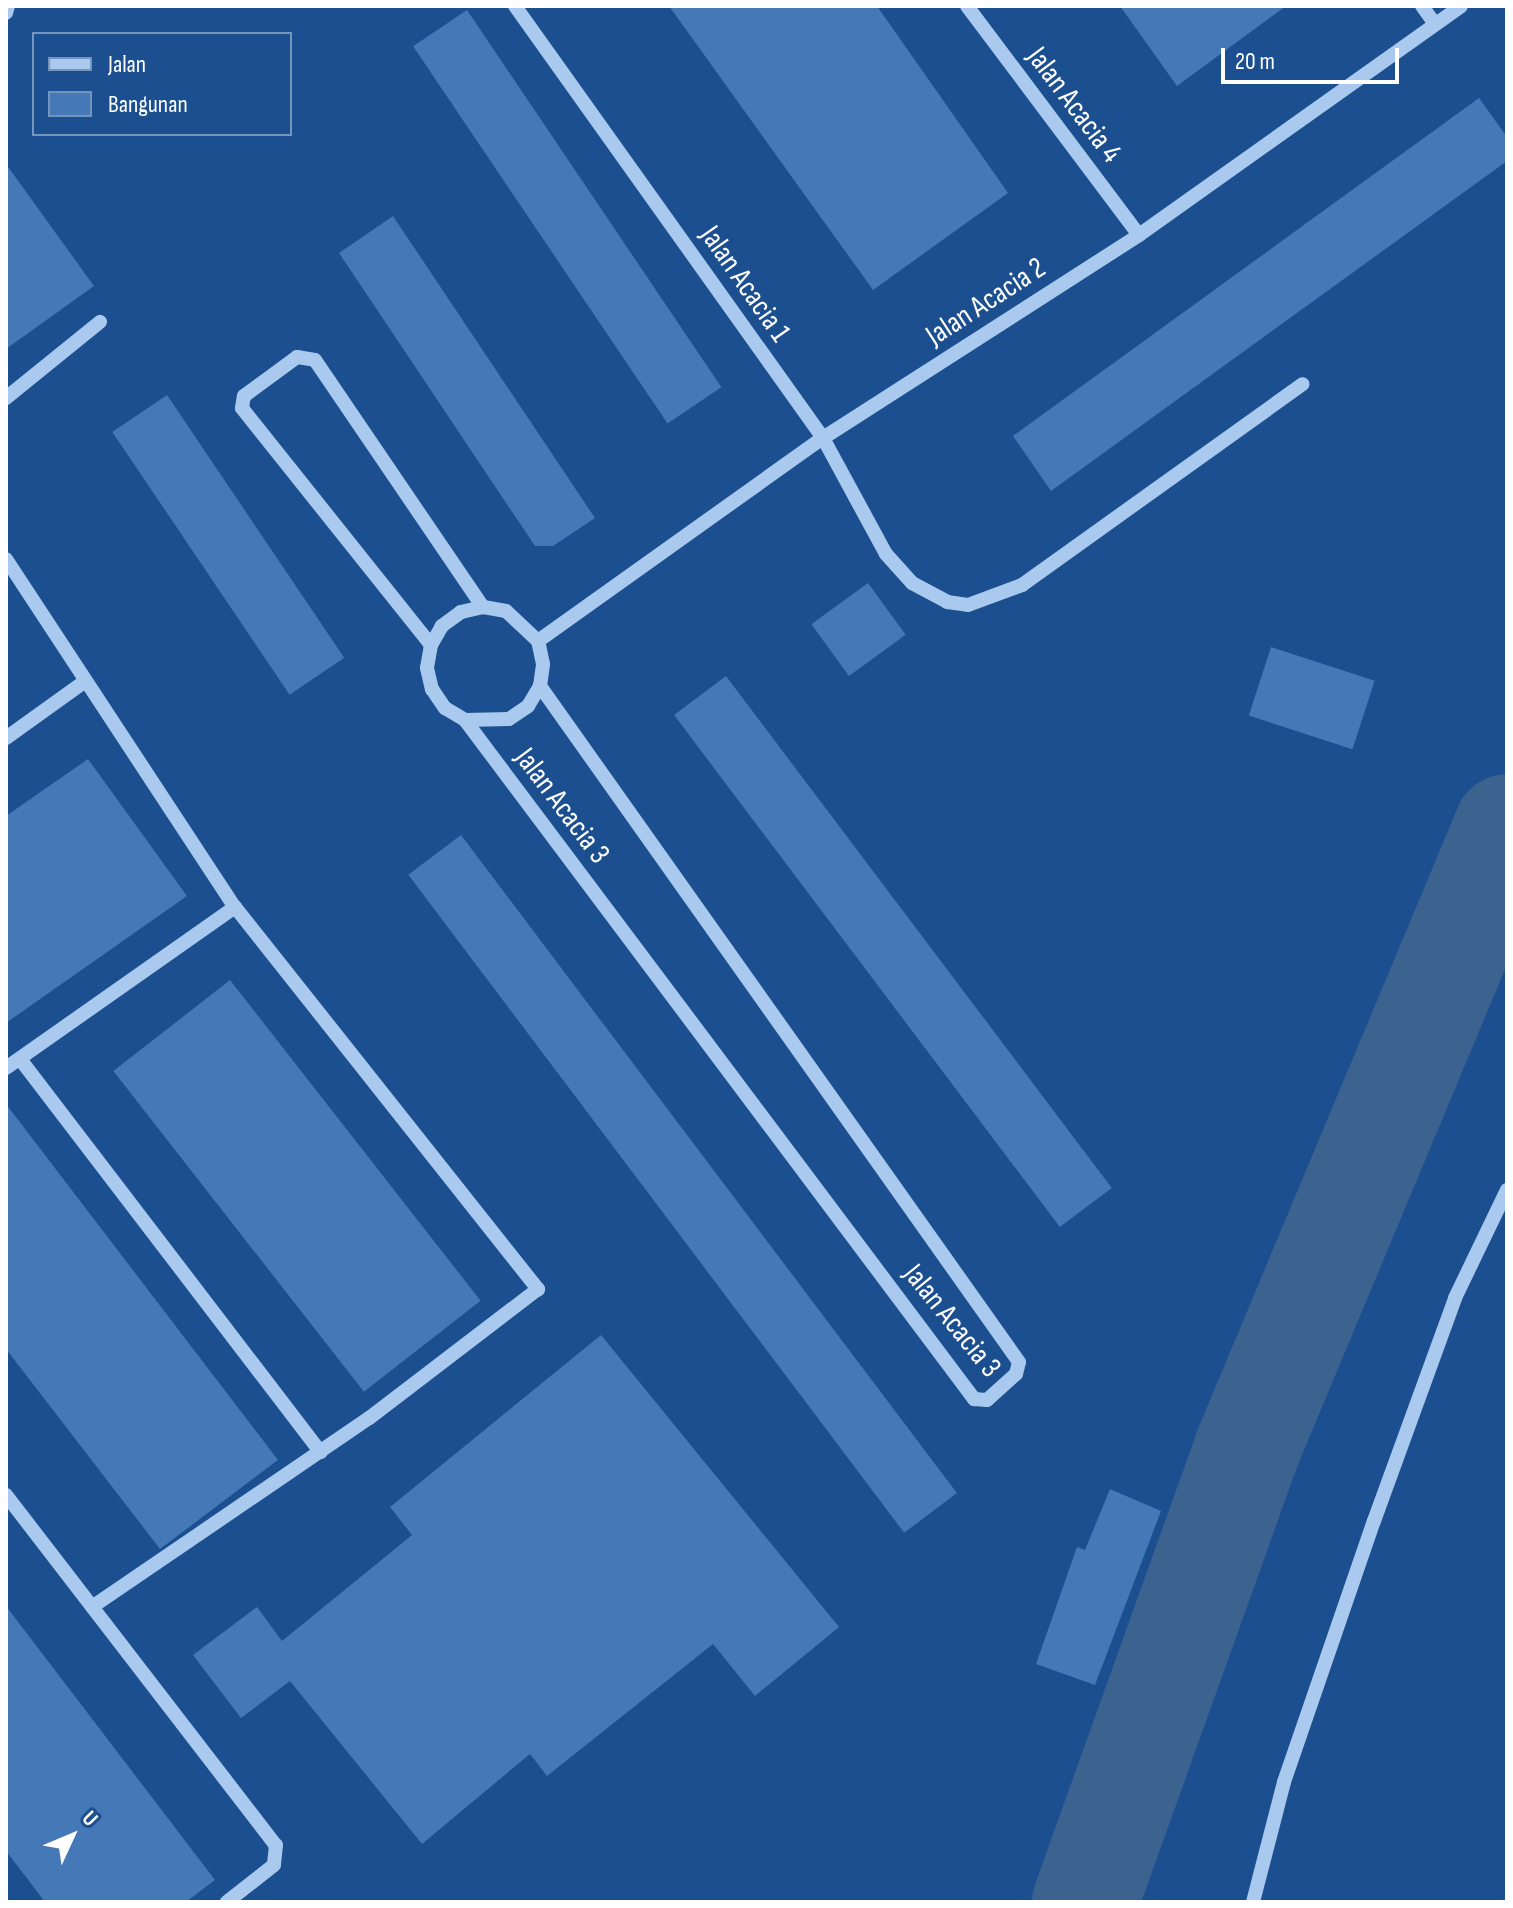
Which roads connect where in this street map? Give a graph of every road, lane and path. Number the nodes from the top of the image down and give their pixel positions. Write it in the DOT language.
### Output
graph roads {
  1 [pos="8,6"];
  2 [pos="515,6"];
  3 [pos="967,6"];
  4 [pos="1422,6"];
  5 [pos="1461,6"];
  6 [pos="6,13"];
  7 [pos="1435,24"];
  8 [pos="1139,235"];
  9 [pos="100,322"];
  10 [pos="1303,384"];
  11 [pos="6,398"];
  12 [pos="823,438"];
  13 [pos="6,559"];
  14 [pos="483,607"];
  15 [pos="538,641"];
  16 [pos="431,645"];
  17 [pos="84,682"];
  18 [pos="540,686"];
  19 [pos="465,720"];
  20 [pos="6,738"];
  21 [pos="235,907"];
  22 [pos="20,1059"];
  23 [pos="6,1068"];
  24 [pos="1507,1190"];
  25 [pos="321,1452"];
  26 [pos="6,1495"];
  27 [pos="92,1607"];
  28 [pos="227,1902"];
  29 [pos="1253,1902"];
  1 -- 6 [label="street"];
  2 -- 12 [label="street, Jalan Acacia 1"];
  3 -- 8 [label="street, Jalan Acacia 4"];
  4 -- 7 [label="street"];
  5 -- 7 [label="street, Jalan Acacia 2"];
  7 -- 8 [label="street, Jalan Acacia 2"];
  8 -- 12 [label="street, Jalan Acacia 2"];
  9 -- 11 [label="street"];
  10 -- 12 [label="street, Jalan Acacia 1"];
  12 -- 15 [label="street, Jalan Acacia 2"];
  13 -- 17 [label="street"];
  14 -- 15 [label="street"];
  14 -- 16 [label="street"];
  14 -- 16 [label="street"];
  15 -- 18 [label="street"];
  16 -- 19 [label="street"];
  17 -- 20 [label="street"];
  17 -- 21 [label="street"];
  18 -- 19 [label="street"];
  18 -- 19 [label="street, Jalan Acacia 3"];
  21 -- 22 [label="street"];
  21 -- 25 [label="street"];
  22 -- 23 [label="street"];
  22 -- 25 [label="street"];
  24 -- 29 [label="street"];
  25 -- 27 [label="street"];
  26 -- 27 [label="street"];
  27 -- 28 [label="street"];
}
